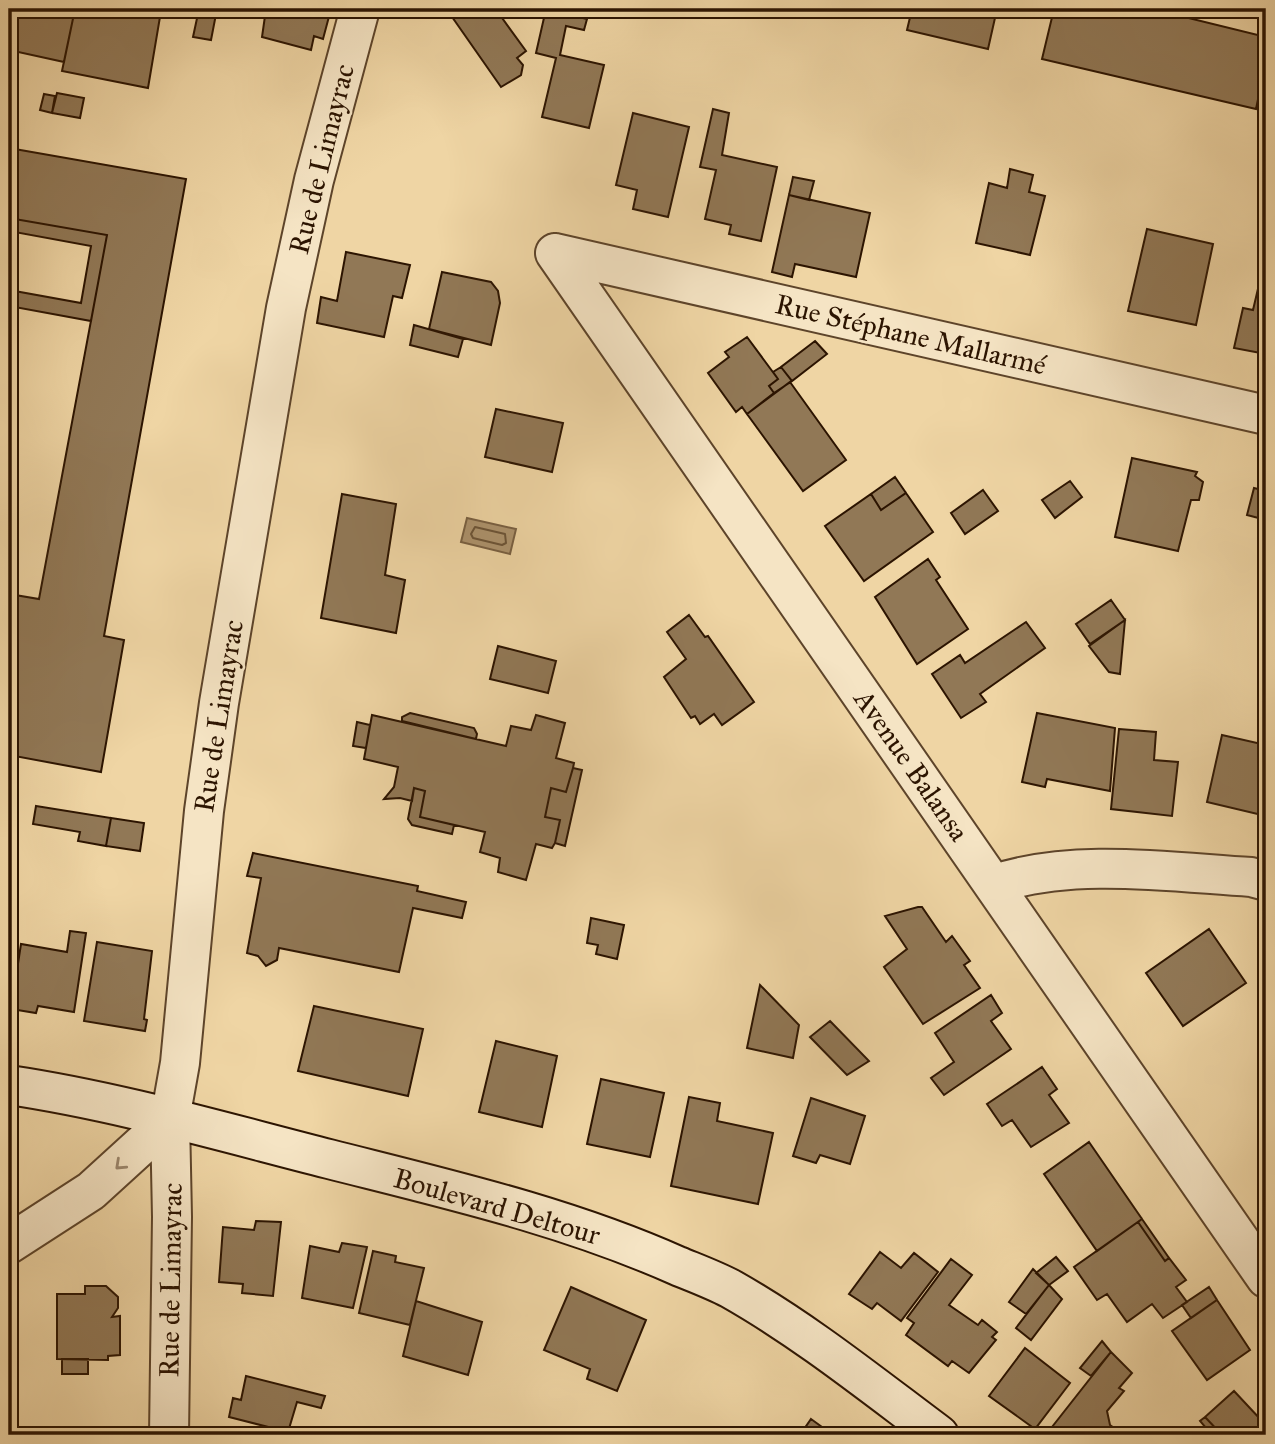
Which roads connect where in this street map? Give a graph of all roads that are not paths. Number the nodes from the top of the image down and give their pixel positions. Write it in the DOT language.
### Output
graph roads {
  1 [pos="360,9"];
  2 [pos="555,253"];
  3 [pos="1266,415"];
  4 [pos="1266,881"];
  5 [pos="995,884"];
  6 [pos="9,1085"];
  7 [pos="170,1119"];
  8 [pos="9,1244"];
  9 [pos="1266,1278"];
  10 [pos="169,1435"];
  11 [pos="940,1435"];
  1 -- 7 [label="street, Rue de Limayrac"];
  2 -- 3 [label="street, Rue Stéphane Mallarmé"];
  2 -- 5 [label="street, Avenue Balansa"];
  4 -- 5 [label="street"];
  5 -- 9 [label="street, Avenue Balansa"];
  6 -- 7 [label="street, Boulevard Deltour"];
  7 -- 8 [label="street, one-way"];
  7 -- 10 [label="street, Rue de Limayrac"];
  7 -- 11 [label="street, Boulevard Deltour"];
}
